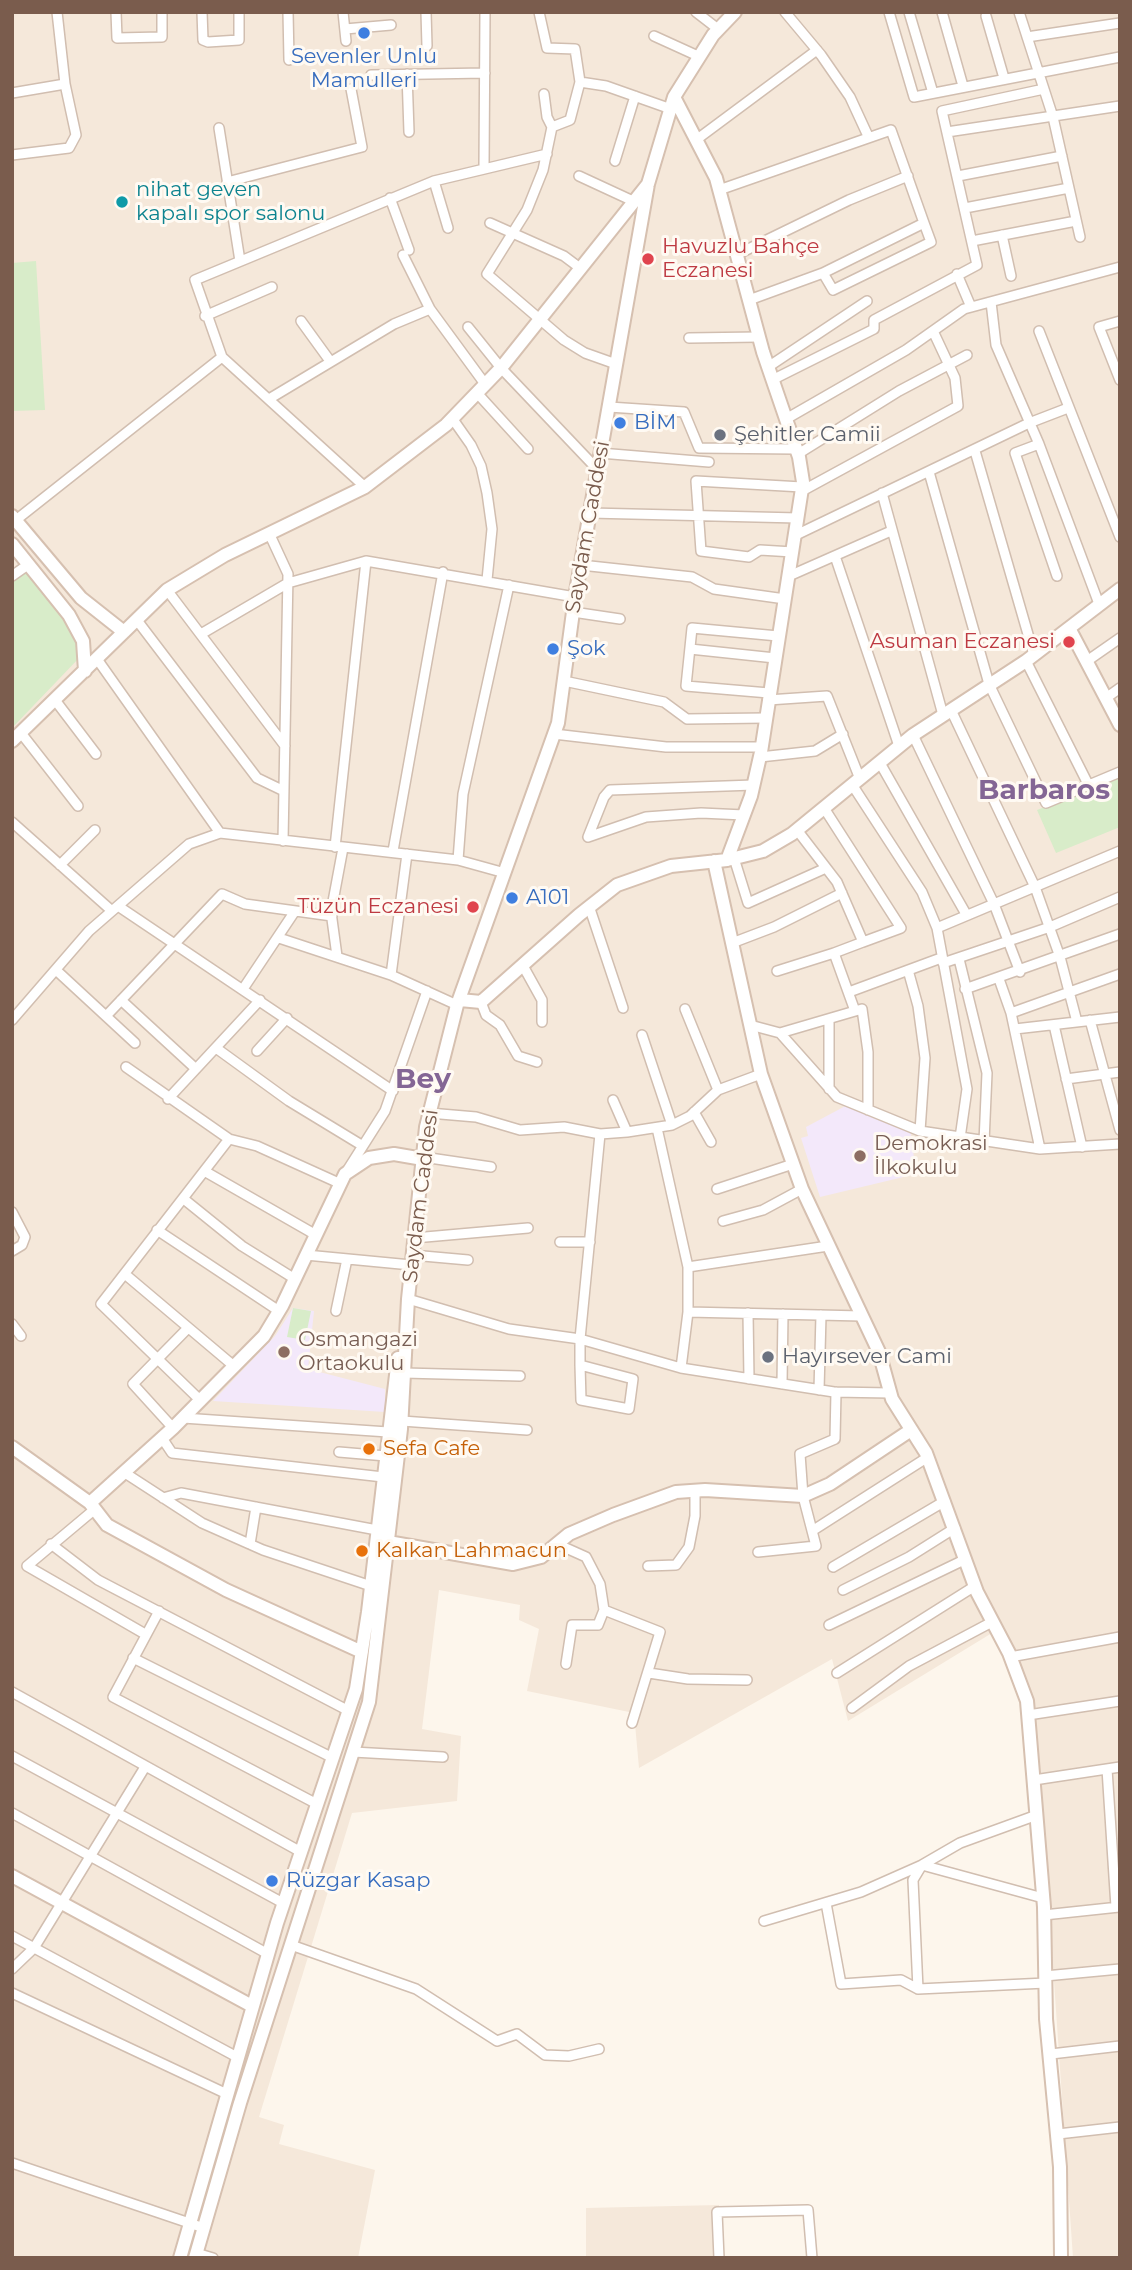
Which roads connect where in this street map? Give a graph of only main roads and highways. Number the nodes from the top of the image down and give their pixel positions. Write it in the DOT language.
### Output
graph roads {
  1 [pos="735,12"];
  2 [pos="672,103"];
  3 [pos="648,184"];
  4 [pos="14,518"];
  5 [pos="12,544"];
  6 [pos="1120,589"];
  7 [pos="1069,628"];
  8 [pos="124,632"];
  9 [pos="85,671"];
  10 [pos="1120,725"];
  11 [pos="16,737"];
  12 [pos="731,859"];
  13 [pos="713,862"];
  14 [pos="458,1003"];
  15 [pos="423,1158"];
  16 [pos="408,1299"];
  17 [pos="911,1430"];
  18 [pos="12,1447"];
  19 [pos="92,1506"];
  20 [pos="388,1542"];
  21 [pos="362,1653"];
  22 [pos="12,1876"];
  23 [pos="252,2006"];
  24 [pos="195,2255"];
  25 [pos="180,2258"];
  26 [pos="1061,2258"];
  1 -- 2 [label="main road, Saydam Caddesi"];
  2 -- 3 [label="main road, Saydam Caddesi"];
  2 -- 12 [label="main road"];
  3 -- 8 [label="main road"];
  3 -- 14 [label="main road, Saydam Caddesi"];
  4 -- 8 [label="main road"];
  5 -- 9 [label="main road"];
  6 -- 7 [label="main road"];
  7 -- 10 [label="main road"];
  7 -- 12 [label="main road"];
  8 -- 9 [label="main road"];
  9 -- 11 [label="main road"];
  12 -- 13 [label="main road"];
  13 -- 14 [label="main road"];
  13 -- 17 [label="main road"];
  14 -- 15 [label="main road, Saydam Caddesi"];
  15 -- 16 [label="main road, Saydam Caddesi"];
  15 -- 19 [label="main road"];
  16 -- 20 [label="main road"];
  16 -- 21 [label="main road"];
  17 -- 20 [label="main road"];
  17 -- 26 [label="main road"];
  18 -- 19 [label="main road"];
  19 -- 21 [label="main road"];
  20 -- 24 [label="main road"];
  21 -- 23 [label="main road"];
  22 -- 23 [label="main road"];
  23 -- 25 [label="main road"];
}
